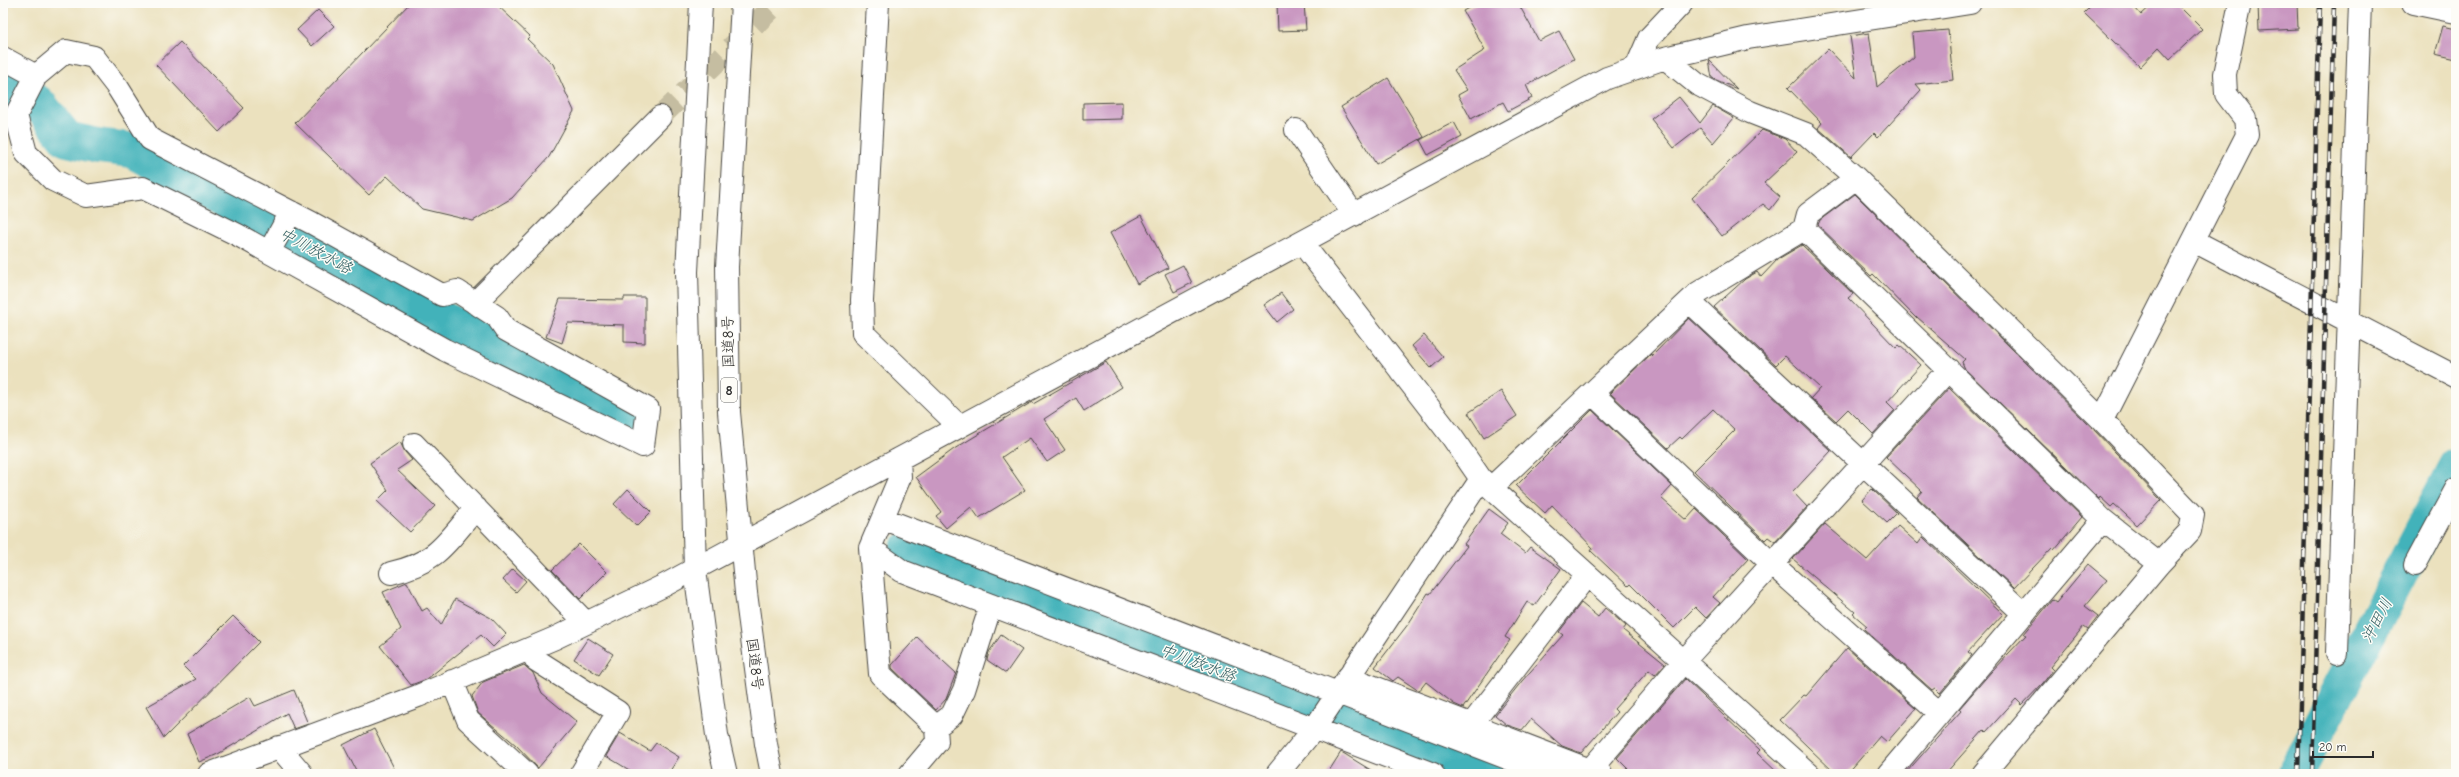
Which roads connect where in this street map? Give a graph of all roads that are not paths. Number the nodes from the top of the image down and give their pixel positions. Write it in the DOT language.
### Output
graph roads {
  1 [pos="701,3"];
  2 [pos="742,3"];
  3 [pos="878,3"];
  4 [pos="1682,3"];
  5 [pos="1970,3"];
  6 [pos="2240,3"];
  7 [pos="2360,3"];
  8 [pos="2413,3"];
  9 [pos="2456,12"];
  10 [pos="3,58"];
  11 [pos="1665,58"];
  12 [pos="1636,68"];
  13 [pos="36,76"];
  14 [pos="9,111"];
  15 [pos="660,117"];
  16 [pos="1296,130"];
  17 [pos="1856,178"];
  18 [pos="290,213"];
  19 [pos="1354,215"];
  20 [pos="1804,229"];
  21 [pos="2194,241"];
  22 [pos="1302,243"];
  23 [pos="269,251"];
  24 [pos="1690,302"];
  25 [pos="475,303"];
  26 [pos="2350,322"];
  27 [pos="1949,369"];
  28 [pos="2456,377"];
  29 [pos="1593,394"];
  30 [pos="2102,420"];
  31 [pos="960,426"];
  32 [pos="414,444"];
  33 [pos="899,459"];
  34 [pos="1862,464"];
  35 [pos="1486,483"];
  36 [pos="2456,489"];
  37 [pos="476,508"];
  38 [pos="884,519"];
  39 [pos="2103,520"];
  40 [pos="742,544"];
  41 [pos="870,548"];
  42 [pos="1772,564"];
  43 [pos="2159,564"];
  44 [pos="2415,565"];
  45 [pos="695,570"];
  46 [pos="391,573"];
  47 [pos="1587,575"];
  48 [pos="990,605"];
  49 [pos="2024,614"];
  50 [pos="586,623"];
  51 [pos="530,649"];
  52 [pos="2336,653"];
  53 [pos="1683,662"];
  54 [pos="452,681"];
  55 [pos="1339,691"];
  56 [pos="1939,713"];
  57 [pos="1471,725"];
  58 [pos="1316,726"];
  59 [pos="936,727"];
  60 [pos="279,747"];
  61 [pos="1296,764"];
  62 [pos="1595,772"];
  63 [pos="209,774"];
  64 [pos="302,774"];
  65 [pos="527,774"];
  66 [pos="580,774"];
  67 [pos="726,774"];
  68 [pos="772,774"];
  69 [pos="910,774"];
  70 [pos="1277,774"];
  71 [pos="1433,774"];
  72 [pos="1549,774"];
  73 [pos="1809,774"];
  74 [pos="1888,774"];
  75 [pos="1982,774"];
  1 -- 45 [label="main road"];
  2 -- 40 [label="main road, 国道8号 / 8"];
  3 -- 31 [label="main road"];
  4 -- 12 [label="main road"];
  5 -- 11 [label="main road"];
  6 -- 21 [label="main road"];
  7 -- 26 [label="main road"];
  8 -- 9 [label="main road"];
  10 -- 13 [label="main road"];
  11 -- 12 [label="main road"];
  11 -- 17 [label="main road"];
  12 -- 19 [label="main road"];
  13 -- 14 [label="main road"];
  13 -- 18 [label="main road"];
  14 -- 23 [label="main road"];
  15 -- 25 [label="main road"];
  16 -- 19 [label="main road"];
  17 -- 20 [label="main road"];
  17 -- 30 [label="main road"];
  18 -- 23 [label="main road"];
  18 -- 25 [label="main road"];
  19 -- 22 [label="main road"];
  20 -- 24 [label="main road"];
  20 -- 27 [label="main road"];
  21 -- 26 [label="main road"];
  21 -- 30 [label="main road"];
  22 -- 31 [label="main road"];
  22 -- 35 [label="main road"];
  23 -- 25 [label="main road"];
  24 -- 29 [label="main road"];
  24 -- 34 [label="main road"];
  26 -- 28 [label="main road"];
  26 -- 52 [label="main road"];
  27 -- 34 [label="main road"];
  27 -- 39 [label="main road"];
  29 -- 35 [label="main road"];
  29 -- 42 [label="main road"];
  30 -- 43 [label="main road"];
  31 -- 33 [label="main road"];
  32 -- 37 [label="main road"];
  33 -- 38 [label="main road"];
  33 -- 40 [label="main road"];
  34 -- 42 [label="main road"];
  34 -- 49 [label="main road"];
  35 -- 47 [label="main road"];
  35 -- 55 [label="main road"];
  36 -- 44 [label="main road"];
  37 -- 46 [label="main road"];
  37 -- 50 [label="main road"];
  38 -- 41 [label="main road"];
  38 -- 55 [label="main road"];
  39 -- 43 [label="main road"];
  39 -- 49 [label="main road"];
  40 -- 45 [label="main road"];
  40 -- 68 [label="main road, 国道8号 / 8"];
  41 -- 48 [label="main road"];
  41 -- 59 [label="main road"];
  42 -- 53 [label="main road"];
  42 -- 56 [label="main road"];
  43 -- 75 [label="main road"];
  45 -- 50 [label="main road"];
  45 -- 67 [label="main road"];
  47 -- 53 [label="main road"];
  47 -- 57 [label="main road"];
  48 -- 58 [label="main road"];
  48 -- 59 [label="main road"];
  49 -- 56 [label="main road"];
  50 -- 51 [label="main road"];
  51 -- 54 [label="main road"];
  51 -- 66 [label="main road"];
  53 -- 62 [label="main road"];
  53 -- 73 [label="main road"];
  54 -- 60 [label="main road"];
  54 -- 65 [label="main road"];
  55 -- 57 [label="main road"];
  55 -- 58 [label="main road"];
  55 -- 72 [label="main road"];
  56 -- 74 [label="main road"];
  57 -- 62 [label="main road"];
  58 -- 61 [label="main road"];
  58 -- 71 [label="main road"];
  59 -- 69 [label="main road"];
  60 -- 63 [label="main road"];
  60 -- 64 [label="main road"];
  61 -- 70 [label="main road"];
}
